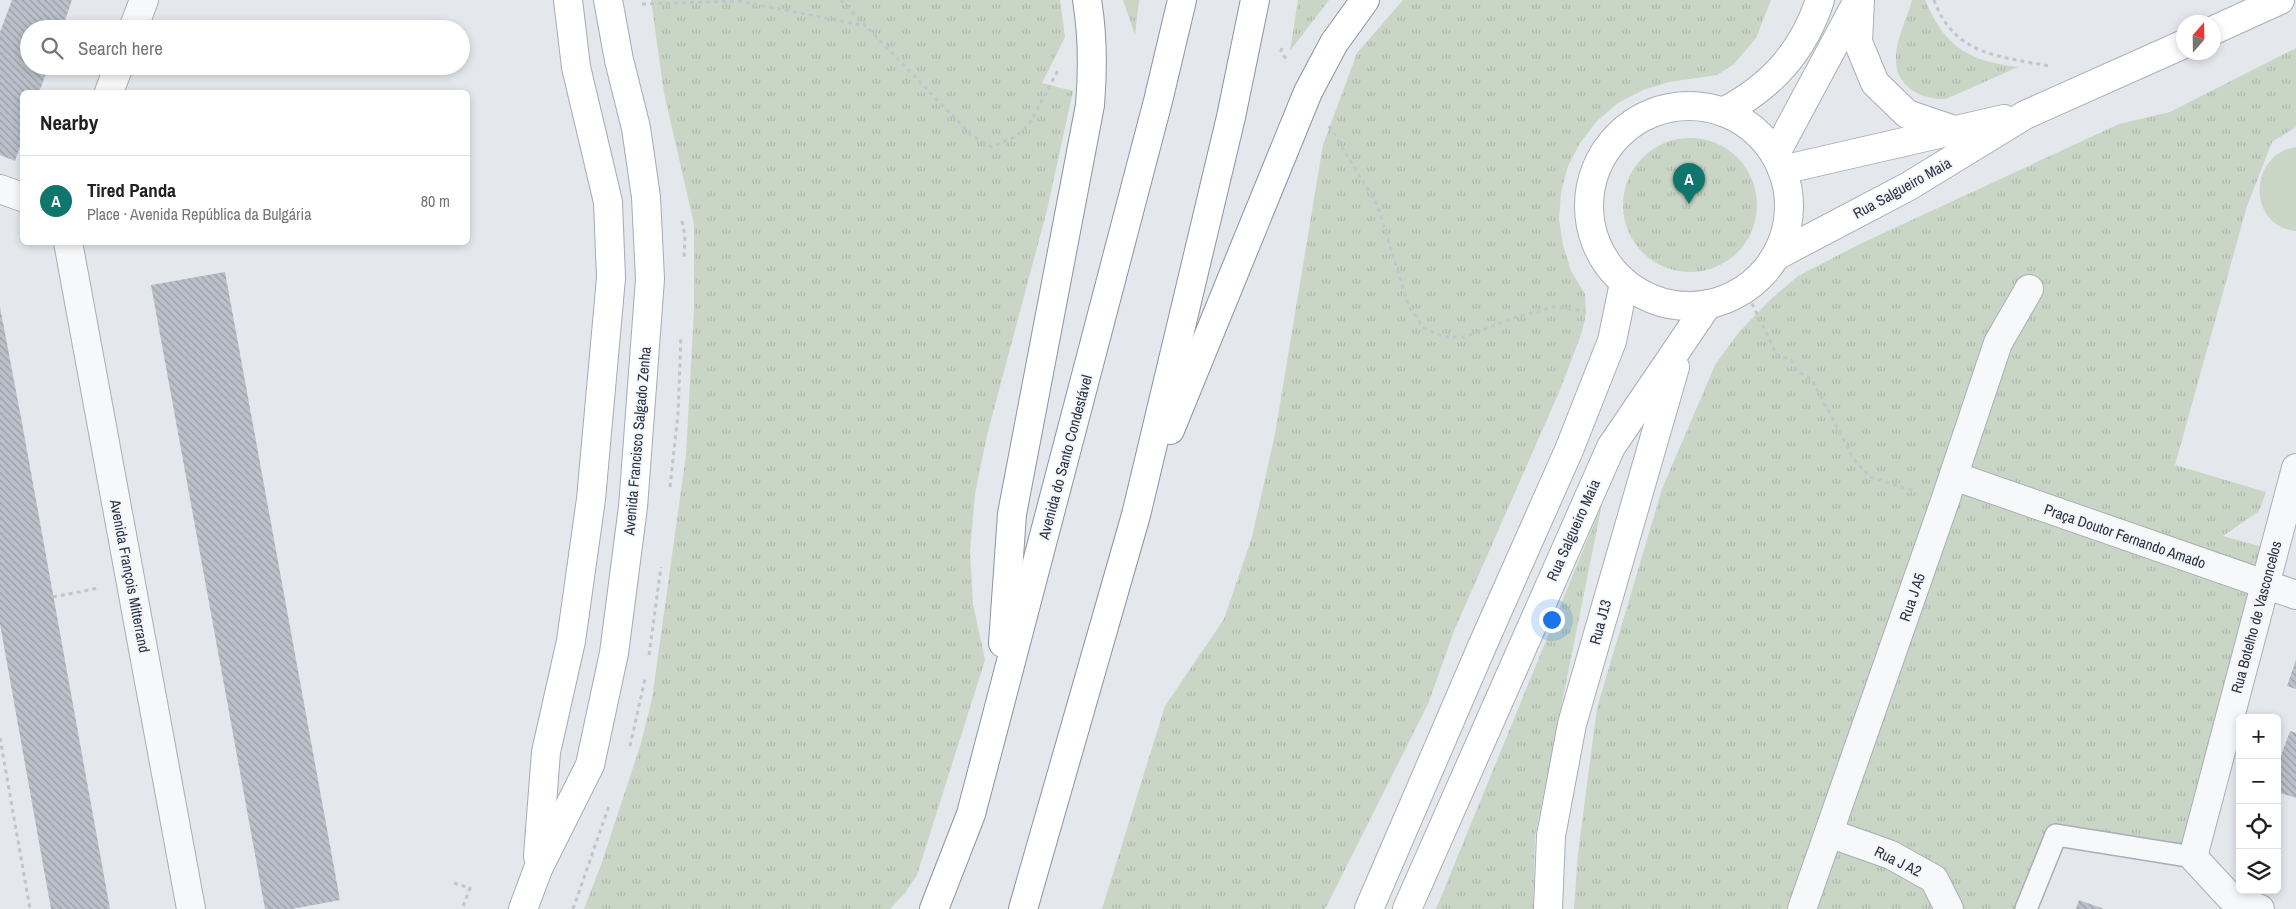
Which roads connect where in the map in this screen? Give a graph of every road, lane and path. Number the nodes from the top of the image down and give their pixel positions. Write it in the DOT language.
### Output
graph roads {
  1 [pos="144,0"];
  2 [pos="568,0"];
  3 [pos="841,0"];
  4 [pos="1087,0"];
  5 [pos="1182,0"];
  6 [pos="1255,0"];
  7 [pos="1365,0"];
  8 [pos="1820,0"];
  9 [pos="1859,0"];
  10 [pos="1934,0"];
  11 [pos="2280,0"];
  12 [pos="608,4"];
  13 [pos="136,20"];
  14 [pos="867,26"];
  15 [pos="2221,27"];
  16 [pos="1282,43"];
  17 [pos="2176,48"];
  18 [pos="2007,58"];
  19 [pos="1060,66"];
  20 [pos="116,75"];
  21 [pos="110,90"];
  22 [pos="1308,92"];
  23 [pos="1723,112"];
  24 [pos="2025,114"];
  25 [pos="1956,130"];
  26 [pos="1779,162"];
  27 [pos="0,189"];
  28 [pos="20,195"];
  29 [pos="69,245"];
  30 [pos="1776,256"];
  31 [pos="1624,283"];
  32 [pos="1745,289"];
  33 [pos="2029,289"];
  34 [pos="1708,304"];
  35 [pos="1618,314"];
  36 [pos="1682,342"];
  37 [pos="2296,468"];
  38 [pos="1950,488"];
  39 [pos="1136,515"];
  40 [pos="132,582"];
  41 [pos="2264,584"];
  42 [pos="2296,595"];
  43 [pos="53,597"];
  44 [pos="998,707"];
  45 [pos="0,738"];
  46 [pos="1829,832"];
  47 [pos="2193,856"];
  48 [pos="538,869"];
  49 [pos="454,882"];
  50 [pos="30,909"];
  51 [pos="191,909"];
  52 [pos="462,909"];
  53 [pos="523,909"];
  54 [pos="934,909"];
  55 [pos="1024,909"];
  56 [pos="1369,909"];
  57 [pos="1407,909"];
  58 [pos="1548,909"];
  59 [pos="1802,909"];
  60 [pos="1949,909"];
  61 [pos="2026,909"];
  62 [pos="2260,909"];
  1 -- 13 [label="street"];
  2 -- 48 [label="main road, Avenida Francisco Salgado Zenha"];
  3 -- 14 [label="path"];
  4 -- 44 [label="main road"];
  5 -- 44 [label="main road, Avenida do Santo Condestável"];
  6 -- 39 [label="main road"];
  7 -- 22 [label="main road"];
  8 -- 23 [label="main road"];
  9 -- 25 [label="main road"];
  9 -- 26 [label="main road"];
  10 -- 18 [label="path"];
  11 -- 15 [label="main road"];
  12 -- 14 [label="path"];
  12 -- 48 [label="main road, Avenida Francisco Salgado Zenha"];
  14 -- 19 [label="path"];
  16 -- 22 [label="path"];
  17 -- 24 [label="main road, Rua Salgueiro Maia"];
  20 -- 21 [label="street"];
  22 -- 35 [label="path"];
  22 -- 39 [label="main road"];
  23 -- 26 [label="main road"];
  23 -- 31 [label="main road"];
  24 -- 25 [label="main road, Rua Salgueiro Maia"];
  24 -- 30 [label="main road, Rua Salgueiro Maia"];
  25 -- 26 [label="main road, Rua Salgueiro Maia"];
  26 -- 30 [label="main road"];
  27 -- 28 [label="street"];
  29 -- 40 [label="street, Avenida François Mitterrand"];
  30 -- 32 [label="main road"];
  31 -- 34 [label="main road"];
  31 -- 35 [label="main road"];
  32 -- 34 [label="main road"];
  32 -- 38 [label="path"];
  33 -- 38 [label="street, Rua J A5"];
  34 -- 36 [label="main road, Rua Salgueiro Maia"];
  35 -- 56 [label="main road"];
  36 -- 57 [label="main road, Rua Salgueiro Maia"];
  36 -- 58 [label="main road, Rua J13"];
  37 -- 41 [label="street, Rua Botelho de Vasconcelos"];
  38 -- 41 [label="street, Praça Doutor Fernando Amado"];
  38 -- 46 [label="street, Rua J A5"];
  39 -- 55 [label="main road"];
  40 -- 43 [label="path"];
  40 -- 51 [label="street, Avenida François Mitterrand"];
  41 -- 42 [label="street, Praça Doutor Fernando Amado"];
  41 -- 47 [label="street, Rua Botelho de Vasconcelos"];
  44 -- 54 [label="main road, Avenida do Santo Condestável"];
  45 -- 50 [label="path"];
  46 -- 59 [label="street, Rua J A5"];
  46 -- 60 [label="street, Rua J A2"];
  47 -- 61 [label="lane"];
  47 -- 62 [label="street"];
  48 -- 53 [label="main road, Avenida Francisco Salgado Zenha"];
  49 -- 52 [label="path"];
}
